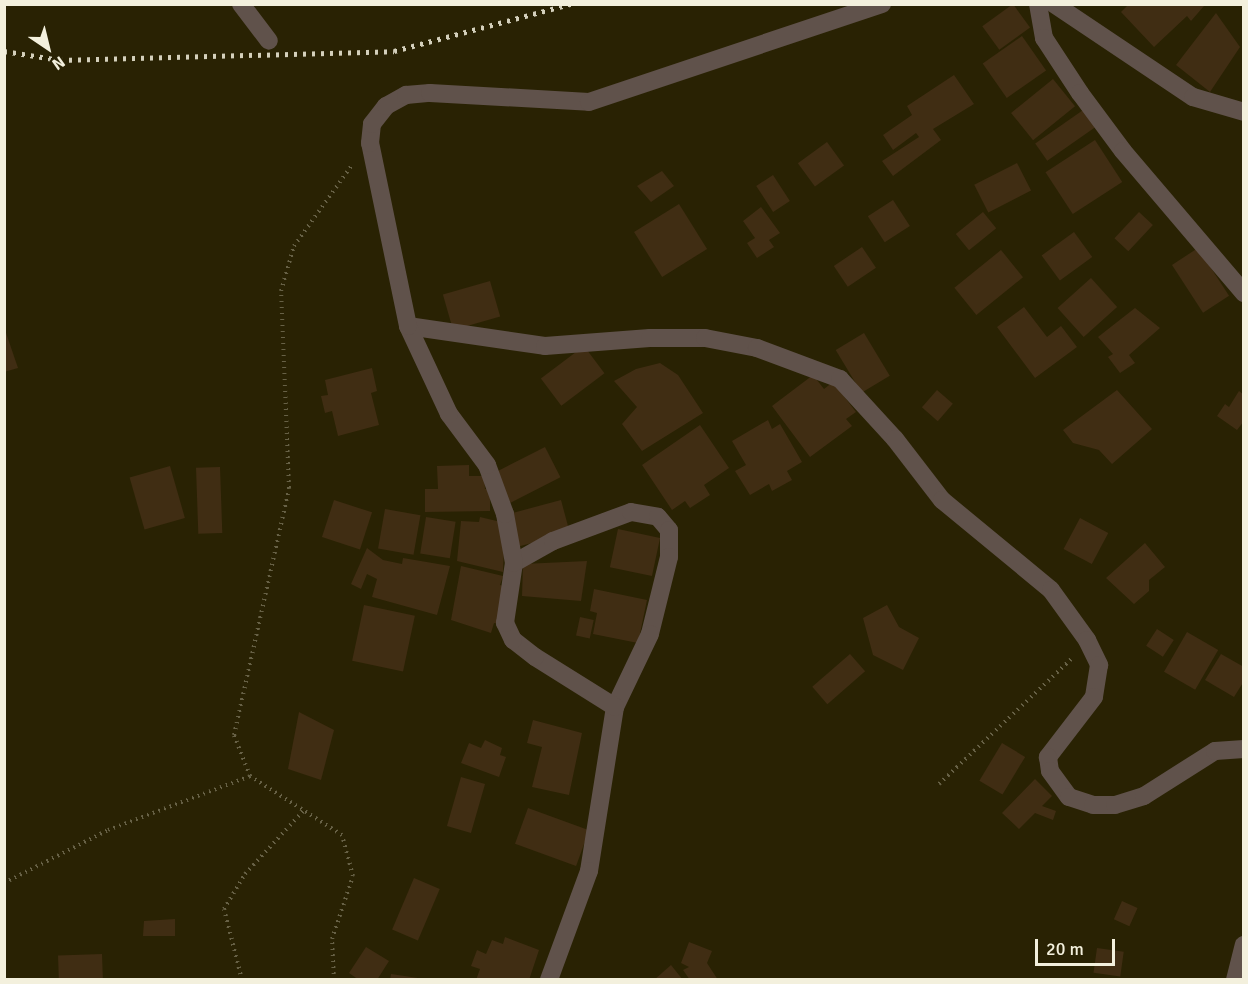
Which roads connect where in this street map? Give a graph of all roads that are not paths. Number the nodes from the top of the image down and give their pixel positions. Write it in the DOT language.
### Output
graph roads {
  1 [pos="241,4"];
  2 [pos="882,4"];
  3 [pos="1038,4"];
  4 [pos="1054,4"];
  5 [pos="269,41"];
  6 [pos="1244,112"];
  7 [pos="1244,293"];
  8 [pos="408,326"];
  9 [pos="514,563"];
  10 [pos="615,707"];
  11 [pos="1244,749"];
  12 [pos="1244,945"];
  13 [pos="549,980"];
  14 [pos="1235,980"];
  1 -- 5 [label="street"];
  2 -- 8 [label="street"];
  3 -- 7 [label="street"];
  4 -- 6 [label="street"];
  8 -- 9 [label="street"];
  8 -- 11 [label="street"];
  9 -- 10 [label="street"];
  9 -- 10 [label="street"];
  10 -- 13 [label="street"];
  12 -- 14 [label="street"];
}
